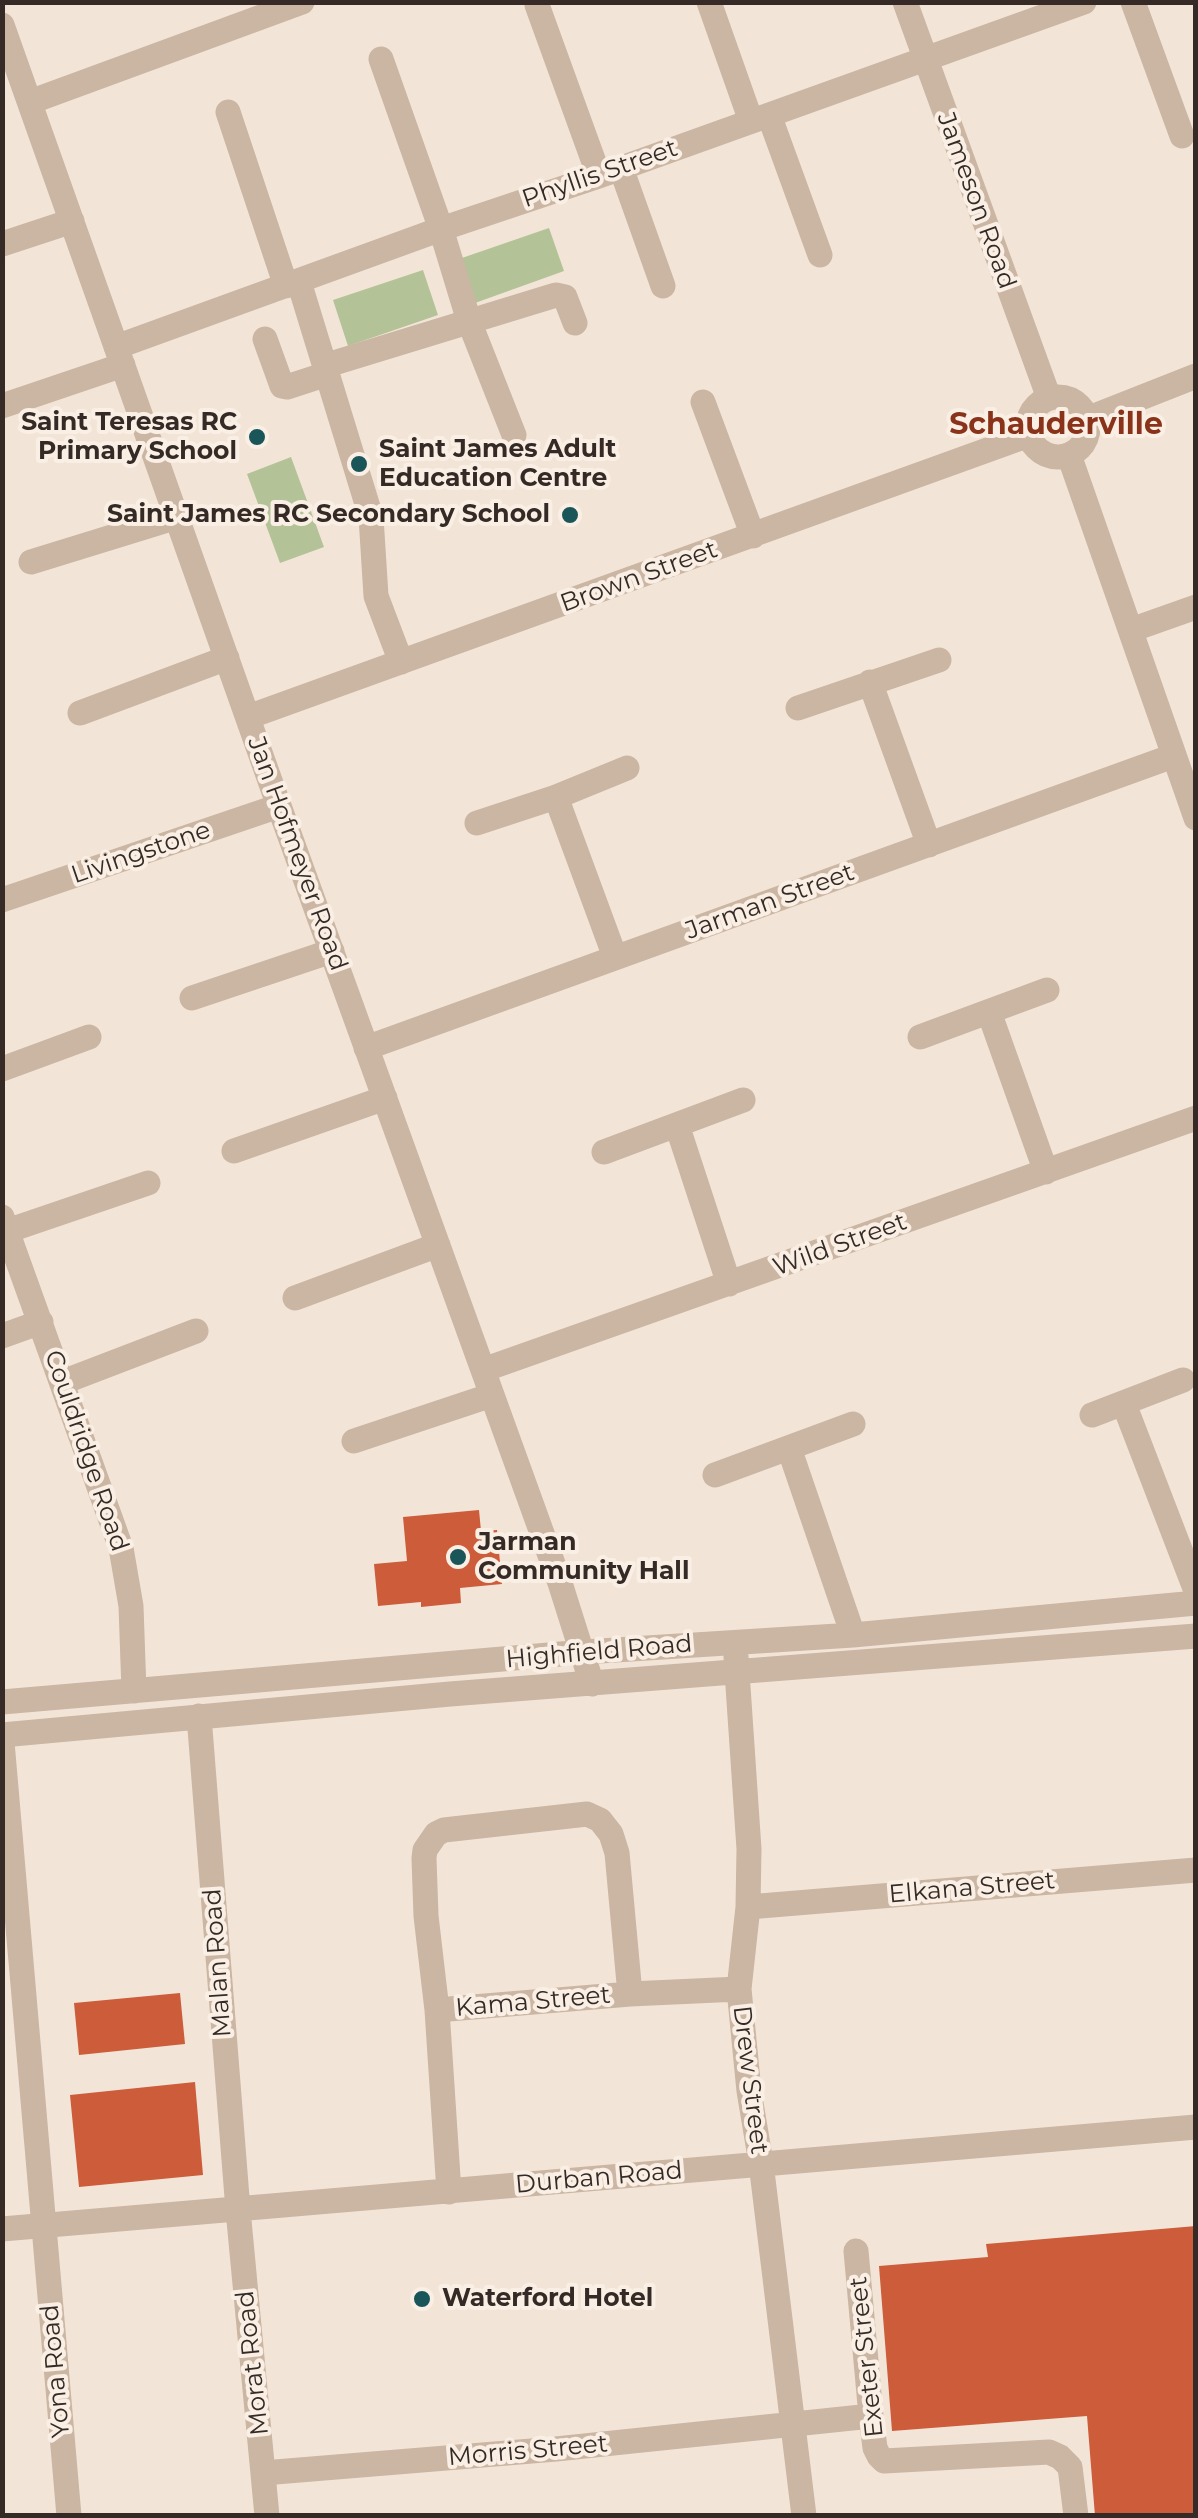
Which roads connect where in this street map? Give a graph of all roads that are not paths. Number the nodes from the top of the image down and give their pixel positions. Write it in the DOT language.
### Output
graph roads {
  1 [pos="302,2"];
  2 [pos="709,2"];
  3 [pos="904,2"];
  4 [pos="1084,2"];
  5 [pos="1133,2"];
  6 [pos="537,5"];
  7 [pos="2,26"];
  8 [pos="382,59"];
  9 [pos="924,61"];
  10 [pos="30,102"];
  11 [pos="228,112"];
  12 [pos="760,118"];
  13 [pos="1182,136"];
  14 [pos="610,172"];
  15 [pos="72,221"];
  16 [pos="441,229"];
  17 [pos="2,244"];
  18 [pos="820,255"];
  19 [pos="292,284"];
  20 [pos="664,286"];
  21 [pos="470,321"];
  22 [pos="574,323"];
  23 [pos="265,339"];
  24 [pos="120,356"];
  25 [pos="326,370"];
  26 [pos="1196,376"];
  27 [pos="1050,398"];
  28 [pos="703,402"];
  29 [pos="2,406"];
  30 [pos="1087,418"];
  31 [pos="1029,434"];
  32 [pos="514,435"];
  33 [pos="1070,454"];
  34 [pos="177,517"];
  35 [pos="753,536"];
  36 [pos="31,562"];
  37 [pos="1196,607"];
  38 [pos="1131,630"];
  39 [pos="227,658"];
  40 [pos="939,660"];
  41 [pos="401,662"];
  42 [pos="870,682"];
  43 [pos="798,708"];
  44 [pos="80,713"];
  45 [pos="248,717"];
  46 [pos="627,768"];
  47 [pos="1183,769"];
  48 [pos="556,797"];
  49 [pos="280,806"];
  50 [pos="1196,818"];
  51 [pos="477,823"];
  52 [pos="929,845"];
  53 [pos="2,900"];
  54 [pos="332,951"];
  55 [pos="616,957"];
  56 [pos="1047,990"];
  57 [pos="192,998"];
  58 [pos="989,1012"];
  59 [pos="920,1037"];
  60 [pos="89,1038"];
  61 [pos="366,1048"];
  62 [pos="2,1069"];
  63 [pos="384,1098"];
  64 [pos="743,1100"];
  65 [pos="1196,1118"];
  66 [pos="676,1124"];
  67 [pos="234,1152"];
  68 [pos="604,1152"];
  69 [pos="1046,1172"];
  70 [pos="148,1184"];
  71 [pos="5,1224"];
  72 [pos="438,1245"];
  73 [pos="729,1284"];
  74 [pos="294,1298"];
  75 [pos="41,1322"];
  76 [pos="196,1331"];
  77 [pos="2,1336"];
  78 [pos="483,1370"];
  79 [pos="1184,1380"];
  80 [pos="63,1382"];
  81 [pos="492,1395"];
  82 [pos="1124,1404"];
  83 [pos="1092,1415"];
  84 [pos="853,1424"];
  85 [pos="354,1441"];
  86 [pos="789,1448"];
  87 [pos="715,1475"];
  88 [pos="1196,1592"];
  89 [pos="1196,1604"];
  90 [pos="852,1635"];
  91 [pos="1196,1636"];
  92 [pos="735,1642"];
  93 [pos="584,1652"];
  94 [pos="738,1671"];
  95 [pos="592,1684"];
  96 [pos="134,1692"];
  97 [pos="2,1702"];
  98 [pos="199,1716"];
  99 [pos="2,1738"];
  100 [pos="8,1864"];
  101 [pos="1196,1870"];
  102 [pos="748,1907"];
  103 [pos="739,1989"];
  104 [pos="630,1994"];
  105 [pos="438,2010"];
  106 [pos="1196,2127"];
  107 [pos="760,2163"];
  108 [pos="449,2192"];
  109 [pos="238,2210"];
  110 [pos="43,2226"];
  111 [pos="2,2229"];
  112 [pos="856,2251"];
  113 [pos="871,2416"];
  114 [pos="792,2424"];
  115 [pos="263,2473"];
  116 [pos="69,2516"];
  117 [pos="267,2516"];
  118 [pos="804,2516"];
  119 [pos="1076,2516"];
  1 -- 10 [label="street"];
  2 -- 12 [label="street"];
  3 -- 9 [label="street, Jameson Road"];
  4 -- 9 [label="street, Phyllis Street"];
  5 -- 13 [label="street"];
  6 -- 14 [label="street"];
  7 -- 10 [label="street, Jan Hofmeyer Road"];
  8 -- 16 [label="street"];
  9 -- 12 [label="street, Phyllis Street"];
  9 -- 27 [label="street, Jameson Road"];
  10 -- 15 [label="street, Jan Hofmeyer Road"];
  11 -- 19 [label="street"];
  12 -- 14 [label="street, Phyllis Street"];
  12 -- 18 [label="street"];
  14 -- 16 [label="street, Phyllis Street"];
  14 -- 20 [label="street"];
  15 -- 17 [label="street"];
  15 -- 24 [label="street, Jan Hofmeyer Road"];
  16 -- 19 [label="street, Phyllis Street"];
  16 -- 21 [label="street"];
  19 -- 24 [label="street, Phyllis Street"];
  19 -- 25 [label="street"];
  21 -- 22 [label="street"];
  21 -- 25 [label="street"];
  21 -- 32 [label="street"];
  23 -- 25 [label="street"];
  24 -- 29 [label="street, Phyllis Street"];
  24 -- 34 [label="street, Jan Hofmeyer Road"];
  25 -- 41 [label="street"];
  26 -- 30 [label="street"];
  27 -- 30 [label="street"];
  27 -- 31 [label="street"];
  28 -- 35 [label="street"];
  30 -- 33 [label="street"];
  31 -- 33 [label="street"];
  31 -- 35 [label="street, Brown Street"];
  33 -- 38 [label="street"];
  34 -- 36 [label="street"];
  34 -- 39 [label="street, Jan Hofmeyer Road"];
  35 -- 41 [label="street, Brown Street"];
  37 -- 38 [label="street"];
  38 -- 47 [label="street"];
  39 -- 44 [label="street"];
  39 -- 45 [label="street, Jan Hofmeyer Road"];
  40 -- 42 [label="street"];
  41 -- 45 [label="street, Brown Street"];
  42 -- 43 [label="street"];
  42 -- 52 [label="street"];
  45 -- 49 [label="street, Jan Hofmeyer Road"];
  46 -- 48 [label="street"];
  47 -- 50 [label="street"];
  47 -- 52 [label="street, Jarman Street"];
  48 -- 51 [label="street"];
  48 -- 55 [label="street"];
  49 -- 53 [label="street, Livingstone"];
  49 -- 54 [label="street, Jan Hofmeyer Road"];
  52 -- 55 [label="street, Jarman Street"];
  54 -- 57 [label="street"];
  54 -- 61 [label="street, Jan Hofmeyer Road"];
  55 -- 61 [label="street, Jarman Street"];
  56 -- 58 [label="street"];
  58 -- 59 [label="street"];
  58 -- 69 [label="street"];
  60 -- 62 [label="street"];
  61 -- 63 [label="street, Jan Hofmeyer Road"];
  63 -- 67 [label="street"];
  63 -- 72 [label="street, Jan Hofmeyer Road"];
  64 -- 66 [label="street"];
  65 -- 69 [label="street, Wild Street"];
  66 -- 68 [label="street"];
  66 -- 73 [label="street"];
  69 -- 73 [label="street, Wild Street"];
  70 -- 71 [label="street"];
  71 -- 75 [label="street, Couldridge Road"];
  72 -- 74 [label="street"];
  72 -- 78 [label="street, Jan Hofmeyer Road"];
  73 -- 78 [label="street, Wild Street"];
  75 -- 77 [label="street"];
  75 -- 80 [label="street, Couldridge Road"];
  76 -- 80 [label="street"];
  78 -- 81 [label="street, Jan Hofmeyer Road"];
  79 -- 82 [label="street"];
  80 -- 96 [label="street, Couldridge Road"];
  81 -- 85 [label="street"];
  81 -- 93 [label="street, Jan Hofmeyer Road"];
  82 -- 83 [label="street"];
  82 -- 88 [label="street"];
  84 -- 86 [label="street"];
  86 -- 87 [label="street"];
  86 -- 90 [label="street"];
  89 -- 90 [label="street, Highfield Road"];
  90 -- 92 [label="street, Highfield Road"];
  91 -- 94 [label="street, Highfield Road"];
  92 -- 93 [label="street, Highfield Road"];
  92 -- 94 [label="street, Drew Street"];
  93 -- 95 [label="street, Jan Hofmeyer Road"];
  93 -- 96 [label="street, Highfield Road"];
  94 -- 95 [label="street, Highfield Road"];
  94 -- 102 [label="street, Drew Street"];
  95 -- 98 [label="street, Highfield Road"];
  96 -- 97 [label="street, Highfield Road"];
  98 -- 99 [label="street, Highfield Road"];
  98 -- 109 [label="street, Malan Road"];
  99 -- 100 [label="street, Yona Road"];
  100 -- 110 [label="street, Yona Road"];
  101 -- 102 [label="street, Elkana Street"];
  102 -- 103 [label="street, Drew Street"];
  103 -- 104 [label="street, Kama Street"];
  103 -- 107 [label="street, Drew Street"];
  104 -- 105 [label="street, Kama Street"];
  104 -- 105 [label="street, Kama Street"];
  105 -- 108 [label="street, Kama Street"];
  106 -- 107 [label="street, Durban Road"];
  107 -- 108 [label="street, Durban Road"];
  107 -- 114 [label="street, Drew Street"];
  108 -- 109 [label="street, Durban Road"];
  109 -- 110 [label="street, Durban Road"];
  109 -- 115 [label="street, Morat Road"];
  110 -- 111 [label="street, Durban Road"];
  110 -- 116 [label="street, Yona Road"];
  112 -- 113 [label="street, Exeter Street"];
  113 -- 114 [label="street, Morris Street"];
  113 -- 119 [label="street, Exeter Street"];
  114 -- 115 [label="street, Morris Street"];
  114 -- 118 [label="street, Drew Street"];
  115 -- 117 [label="street, Morat Road"];
}
